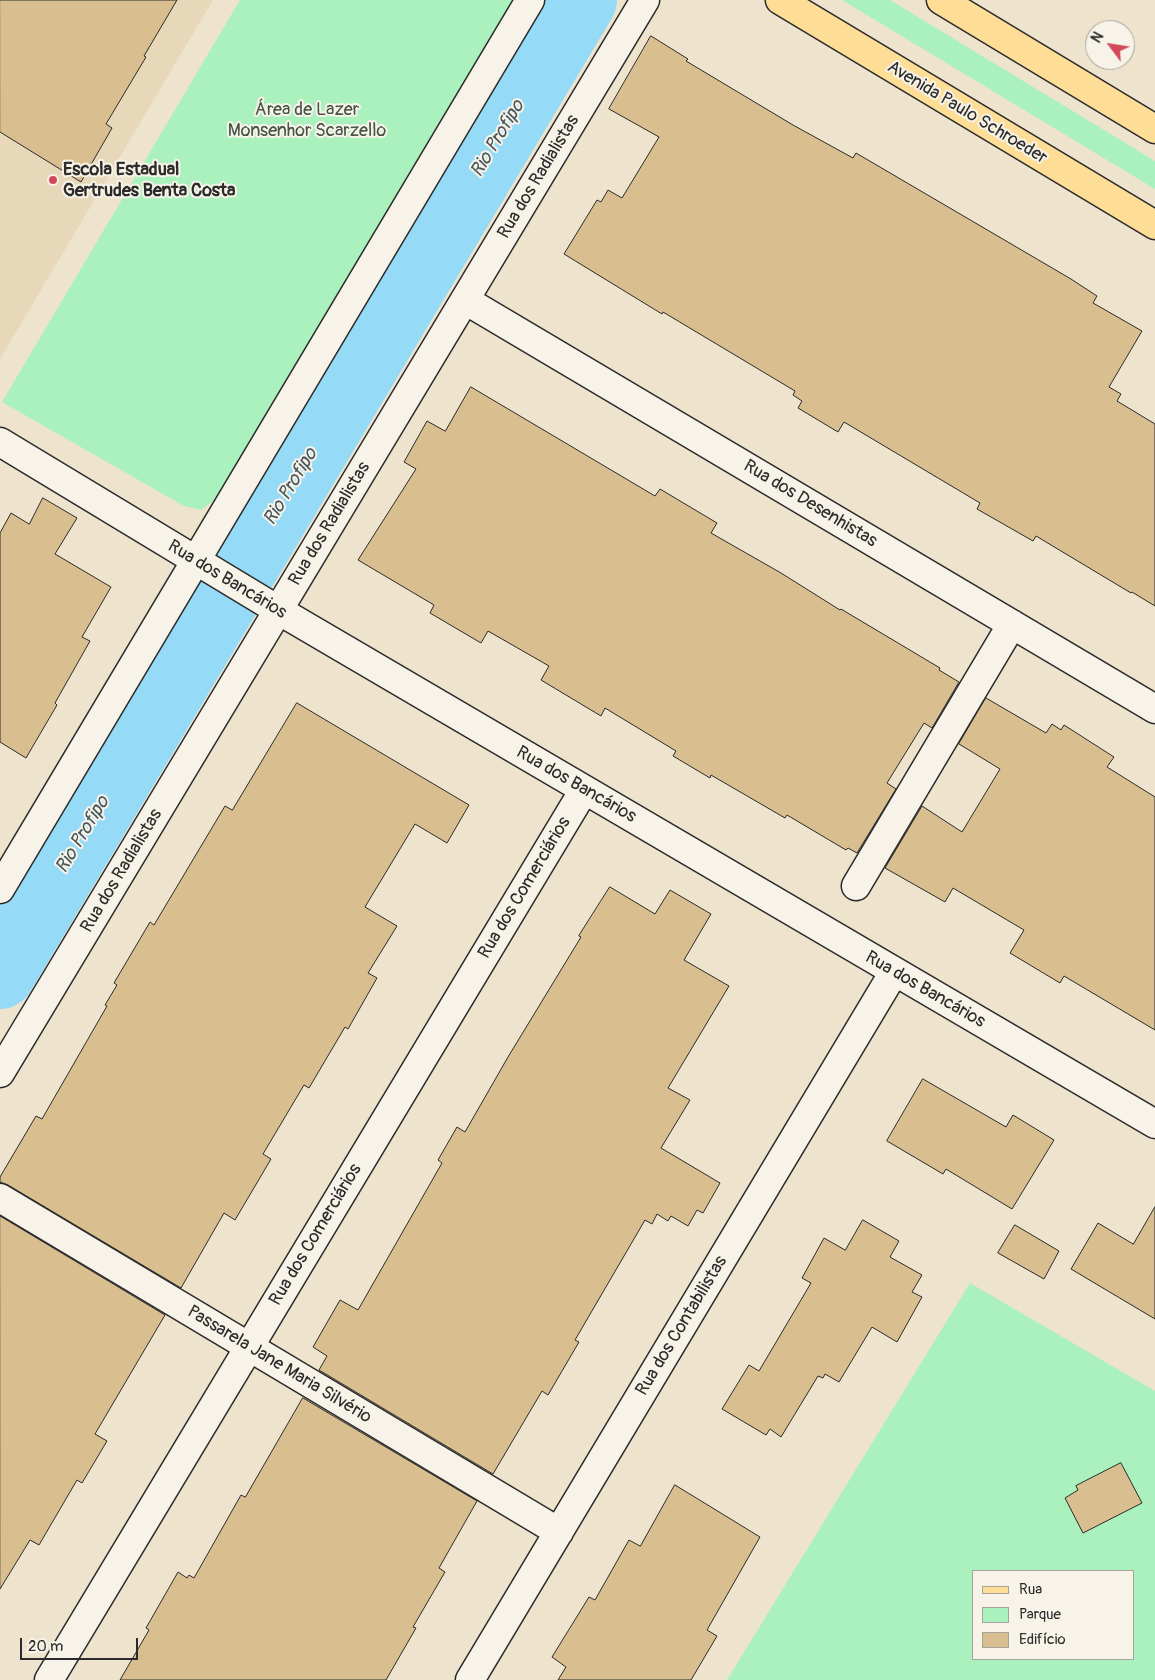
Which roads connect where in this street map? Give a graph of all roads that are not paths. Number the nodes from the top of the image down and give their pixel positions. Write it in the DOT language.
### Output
graph roads {
  1 [pos="530,0"];
  2 [pos="645,0"];
  3 [pos="780,0"];
  4 [pos="941,0"];
  5 [pos="1155,128"];
  6 [pos="1155,225"];
  7 [pos="465,300"];
  8 [pos="0,442"];
  9 [pos="195,561"];
  10 [pos="278,610"];
  11 [pos="1012,624"];
  12 [pos="1155,709"];
  13 [pos="584,790"];
  14 [pos="856,886"];
  15 [pos="0,889"];
  16 [pos="894,972"];
  17 [pos="0,1073"];
  18 [pos="1155,1124"];
  19 [pos="0,1198"];
  20 [pos="248,1346"];
  21 [pos="559,1532"];
  22 [pos="49,1680"];
  23 [pos="470,1680"];
  1 -- 9 [label="street"];
  2 -- 7 [label="street, Rua dos Radialistas"];
  3 -- 6 [label="main road, Avenida Paulo Schroeder"];
  4 -- 5 [label="main road"];
  7 -- 10 [label="street, Rua dos Radialistas"];
  7 -- 11 [label="street, Rua dos Desenhistas"];
  8 -- 9 [label="street, Rua dos Bancários"];
  9 -- 10 [label="street, Rua dos Bancários"];
  9 -- 15 [label="street"];
  10 -- 13 [label="street, Rua dos Bancários"];
  10 -- 17 [label="street, Rua dos Radialistas"];
  11 -- 12 [label="street, Rua dos Desenhistas"];
  11 -- 14 [label="street"];
  13 -- 16 [label="street, Rua dos Bancários"];
  13 -- 20 [label="street, Rua dos Comerciários"];
  16 -- 18 [label="street, Rua dos Bancários"];
  16 -- 21 [label="street, Rua dos Contabilistas"];
  19 -- 20 [label="street, Passarela Jane Maria Silvério"];
  20 -- 21 [label="street, Passarela Jane Maria Silvério"];
  20 -- 22 [label="street, Rua dos Comerciários"];
  21 -- 23 [label="street, Rua dos Contabilistas"];
}
